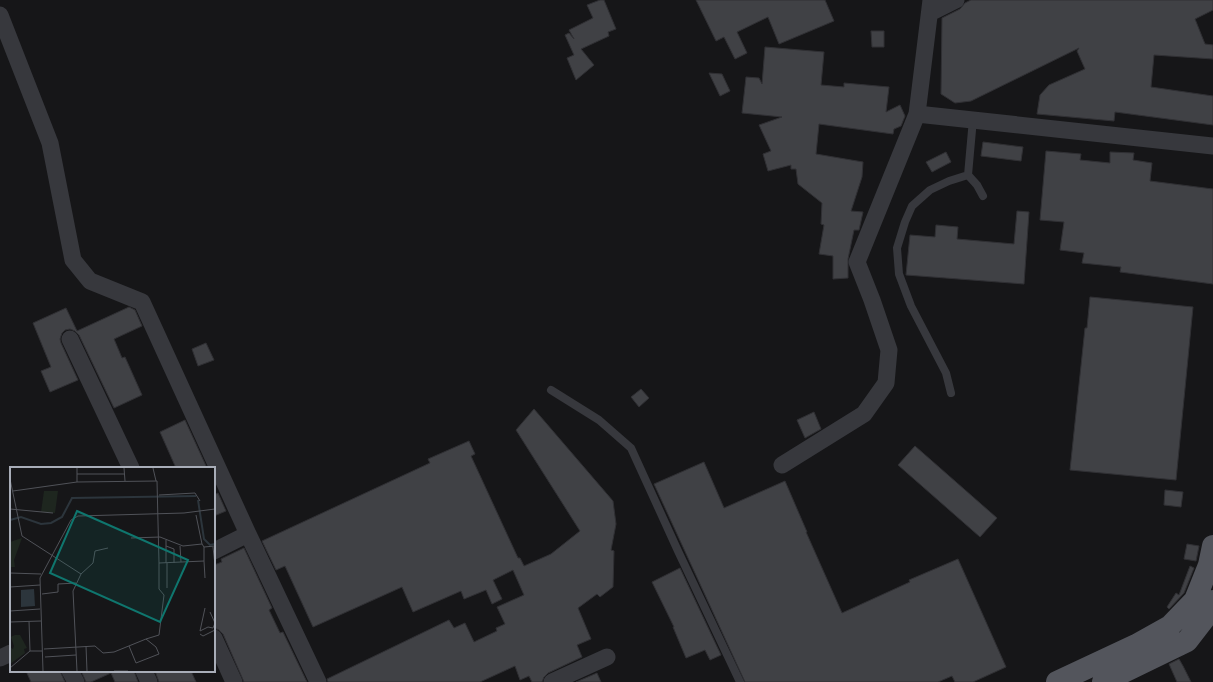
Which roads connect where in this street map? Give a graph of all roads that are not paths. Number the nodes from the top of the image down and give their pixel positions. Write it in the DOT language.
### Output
graph roads {
  1 [pos="956,0"];
  2 [pos="931,7"];
  3 [pos="0,15"];
  4 [pos="917,114"];
  5 [pos="973,119"];
  6 [pos="1213,146"];
  7 [pos="968,175"];
  8 [pos="983,196"];
  9 [pos="70,339"];
  10 [pos="551,390"];
  11 [pos="951,393"];
  12 [pos="782,465"];
  13 [pos="131,467"];
  14 [pos="248,534"];
  15 [pos="1213,546"];
  16 [pos="215,550"];
  17 [pos="1213,601"];
  18 [pos="215,640"];
  19 [pos="10,653"];
  20 [pos="607,657"];
  21 [pos="0,658"];
  22 [pos="71,672"];
  23 [pos="144,672"];
  24 [pos="76,682"];
  25 [pos="149,682"];
  26 [pos="234,682"];
  27 [pos="318,682"];
  28 [pos="552,682"];
  29 [pos="740,682"];
  30 [pos="1057,682"];
  31 [pos="1103,682"];
  1 -- 2 [label="street"];
  2 -- 4 [label="street"];
  3 -- 14 [label="street"];
  4 -- 5 [label="street"];
  4 -- 12 [label="street"];
  5 -- 6 [label="street"];
  5 -- 7 [label="lane"];
  7 -- 8 [label="lane"];
  7 -- 11 [label="lane"];
  9 -- 13 [label="street"];
  10 -- 29 [label="lane"];
  14 -- 16 [label="street"];
  14 -- 27 [label="street"];
  15 -- 30 [label="main road"];
  17 -- 31 [label="main road"];
  18 -- 26 [label="street"];
  19 -- 21 [label="street"];
  20 -- 28 [label="street"];
  22 -- 24 [label="street"];
  23 -- 25 [label="street"];
}
